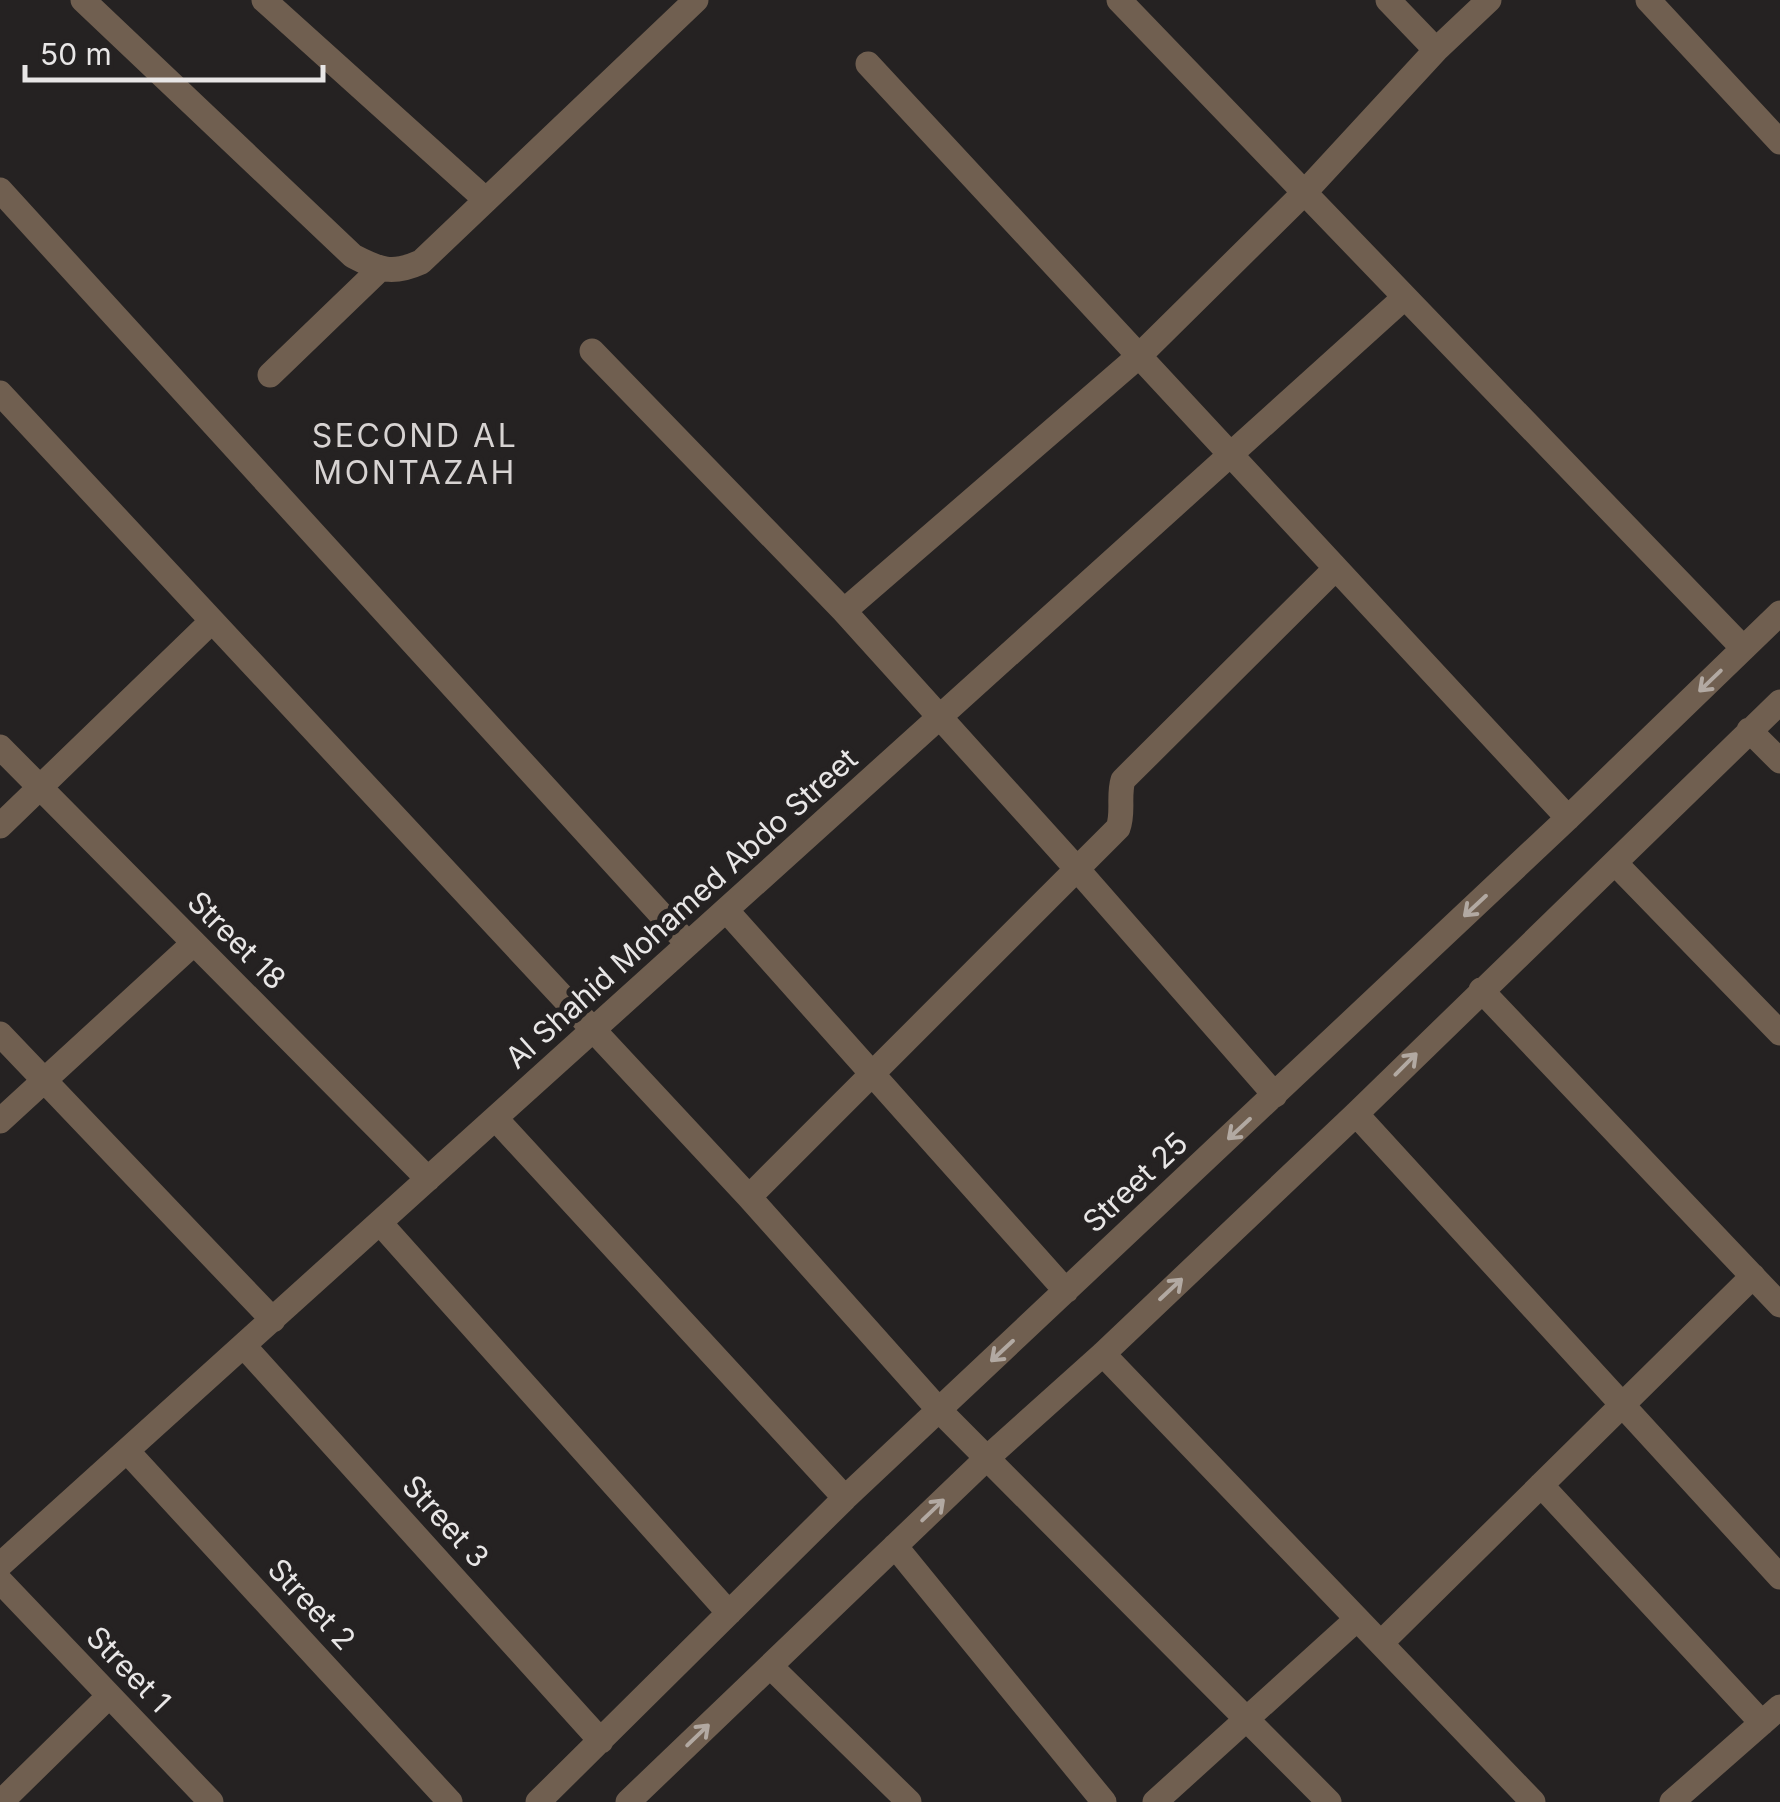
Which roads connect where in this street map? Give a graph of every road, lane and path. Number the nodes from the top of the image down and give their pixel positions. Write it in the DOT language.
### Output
graph roads {
  1 [pos="83,0"];
  2 [pos="264,0"];
  3 [pos="696,0"];
  4 [pos="1119,0"];
  5 [pos="1388,0"];
  6 [pos="1488,0"];
  7 [pos="1648,0"];
  8 [pos="1436,50"];
  9 [pos="868,64"];
  10 [pos="1780,142"];
  11 [pos="0,190"];
  12 [pos="1304,192"];
  13 [pos="486,200"];
  14 [pos="379,270"];
  15 [pos="1404,297"];
  16 [pos="592,351"];
  17 [pos="1140,356"];
  18 [pos="270,376"];
  19 [pos="0,393"];
  20 [pos="1230,454"];
  21 [pos="1335,568"];
  22 [pos="844,611"];
  23 [pos="1780,613"];
  24 [pos="212,621"];
  25 [pos="1743,648"];
  26 [pos="1780,702"];
  27 [pos="940,716"];
  28 [pos="1750,730"];
  29 [pos="0,747"];
  30 [pos="1780,762"];
  31 [pos="40,787"];
  32 [pos="1568,818"];
  33 [pos="0,826"];
  34 [pos="1616,864"];
  35 [pos="1077,869"];
  36 [pos="726,910"];
  37 [pos="194,943"];
  38 [pos="688,944"];
  39 [pos="1481,990"];
  40 [pos="593,1031"];
  41 [pos="1780,1033"];
  42 [pos="0,1034"];
  43 [pos="872,1074"];
  44 [pos="44,1080"];
  45 [pos="1274,1095"];
  46 [pos="1356,1114"];
  47 [pos="496,1119"];
  48 [pos="0,1121"];
  49 [pos="428,1178"];
  50 [pos="749,1197"];
  51 [pos="380,1223"];
  52 [pos="1754,1276"];
  53 [pos="1066,1291"];
  54 [pos="1780,1304"];
  55 [pos="273,1320"];
  56 [pos="244,1346"];
  57 [pos="1103,1354"];
  58 [pos="1622,1405"];
  59 [pos="939,1410"];
  60 [pos="127,1451"];
  61 [pos="986,1459"];
  62 [pos="1541,1485"];
  63 [pos="845,1498"];
  64 [pos="895,1546"];
  65 [pos="0,1565"];
  66 [pos="1780,1577"];
  67 [pos="0,1581"];
  68 [pos="729,1613"];
  69 [pos="1357,1619"];
  70 [pos="1381,1644"];
  71 [pos="770,1666"];
  72 [pos="109,1696"];
  73 [pos="1771,1715"];
  74 [pos="1246,1718"];
  75 [pos="600,1741"];
  76 [pos="1,1802"];
  77 [pos="210,1802"];
  78 [pos="450,1802"];
  79 [pos="538,1802"];
  80 [pos="628,1802"];
  81 [pos="909,1802"];
  82 [pos="1104,1802"];
  83 [pos="1156,1802"];
  84 [pos="1329,1802"];
  85 [pos="1533,1802"];
  86 [pos="1672,1802"];
  1 -- 14 [label="street"];
  2 -- 13 [label="street"];
  3 -- 13 [label="street"];
  4 -- 12 [label="street"];
  5 -- 8 [label="street"];
  6 -- 8 [label="street"];
  7 -- 10 [label="street"];
  8 -- 12 [label="street"];
  9 -- 17 [label="street"];
  11 -- 38 [label="street"];
  12 -- 15 [label="street"];
  12 -- 17 [label="street"];
  13 -- 14 [label="street"];
  14 -- 18 [label="street"];
  15 -- 20 [label="street, Al Shahid Mohamed Abdo Street"];
  15 -- 25 [label="street"];
  16 -- 22 [label="street"];
  17 -- 20 [label="street"];
  17 -- 22 [label="street"];
  19 -- 24 [label="street"];
  20 -- 21 [label="street"];
  20 -- 27 [label="street, Al Shahid Mohamed Abdo Street"];
  21 -- 32 [label="street"];
  21 -- 35 [label="street"];
  22 -- 27 [label="street"];
  23 -- 25 [label="street, Street 25"];
  24 -- 31 [label="street"];
  24 -- 40 [label="street"];
  25 -- 32 [label="street, Street 25, one-way"];
  26 -- 28 [label="street"];
  27 -- 35 [label="street"];
  27 -- 36 [label="street, Al Shahid Mohamed Abdo Street"];
  28 -- 30 [label="street"];
  28 -- 34 [label="street"];
  29 -- 31 [label="street, Street 18"];
  31 -- 33 [label="street"];
  31 -- 37 [label="street, Street 18"];
  32 -- 45 [label="street, Street 25, one-way"];
  34 -- 39 [label="street"];
  34 -- 41 [label="street"];
  35 -- 43 [label="street"];
  35 -- 45 [label="street"];
  36 -- 38 [label="street, Al Shahid Mohamed Abdo Street"];
  36 -- 43 [label="street"];
  37 -- 44 [label="street"];
  37 -- 49 [label="street, Street 18"];
  38 -- 40 [label="street, Al Shahid Mohamed Abdo Street"];
  46 -- 39 [label="street, one-way"];
  39 -- 52 [label="street"];
  40 -- 47 [label="street, Al Shahid Mohamed Abdo Street"];
  40 -- 50 [label="street"];
  42 -- 44 [label="street"];
  43 -- 50 [label="street"];
  43 -- 53 [label="street"];
  44 -- 48 [label="street"];
  44 -- 55 [label="street"];
  45 -- 53 [label="street, Street 25, one-way"];
  57 -- 46 [label="street, one-way"];
  46 -- 58 [label="street"];
  47 -- 49 [label="street, Al Shahid Mohamed Abdo Street"];
  47 -- 63 [label="street"];
  49 -- 51 [label="street, Al Shahid Mohamed Abdo Street"];
  50 -- 59 [label="street"];
  51 -- 55 [label="street, Al Shahid Mohamed Abdo Street"];
  51 -- 68 [label="street"];
  52 -- 54 [label="street"];
  52 -- 58 [label="street"];
  53 -- 59 [label="street, Street 25, one-way"];
  55 -- 56 [label="street, Al Shahid Mohamed Abdo Street"];
  56 -- 60 [label="street, Al Shahid Mohamed Abdo Street"];
  56 -- 75 [label="street, Street 3"];
  57 -- 61 [label="street"];
  57 -- 69 [label="street"];
  58 -- 62 [label="street"];
  58 -- 66 [label="street"];
  59 -- 61 [label="street"];
  59 -- 63 [label="street, Street 25"];
  60 -- 65 [label="street, Al Shahid Mohamed Abdo Street"];
  60 -- 78 [label="street, Street 2"];
  64 -- 61 [label="street, one-way"];
  61 -- 74 [label="street"];
  62 -- 70 [label="street"];
  62 -- 73 [label="street"];
  63 -- 68 [label="street, Street 25"];
  64 -- 71 [label="street"];
  64 -- 82 [label="street"];
  67 -- 72 [label="street, Street 1"];
  68 -- 75 [label="street, Street 25"];
  69 -- 70 [label="street"];
  69 -- 74 [label="street"];
  70 -- 85 [label="street"];
  80 -- 71 [label="street, one-way"];
  71 -- 81 [label="street"];
  72 -- 76 [label="street"];
  72 -- 77 [label="street, Street 1"];
  73 -- 86 [label="street"];
  74 -- 83 [label="street"];
  74 -- 84 [label="street"];
  75 -- 79 [label="street, Street 25"];
}
